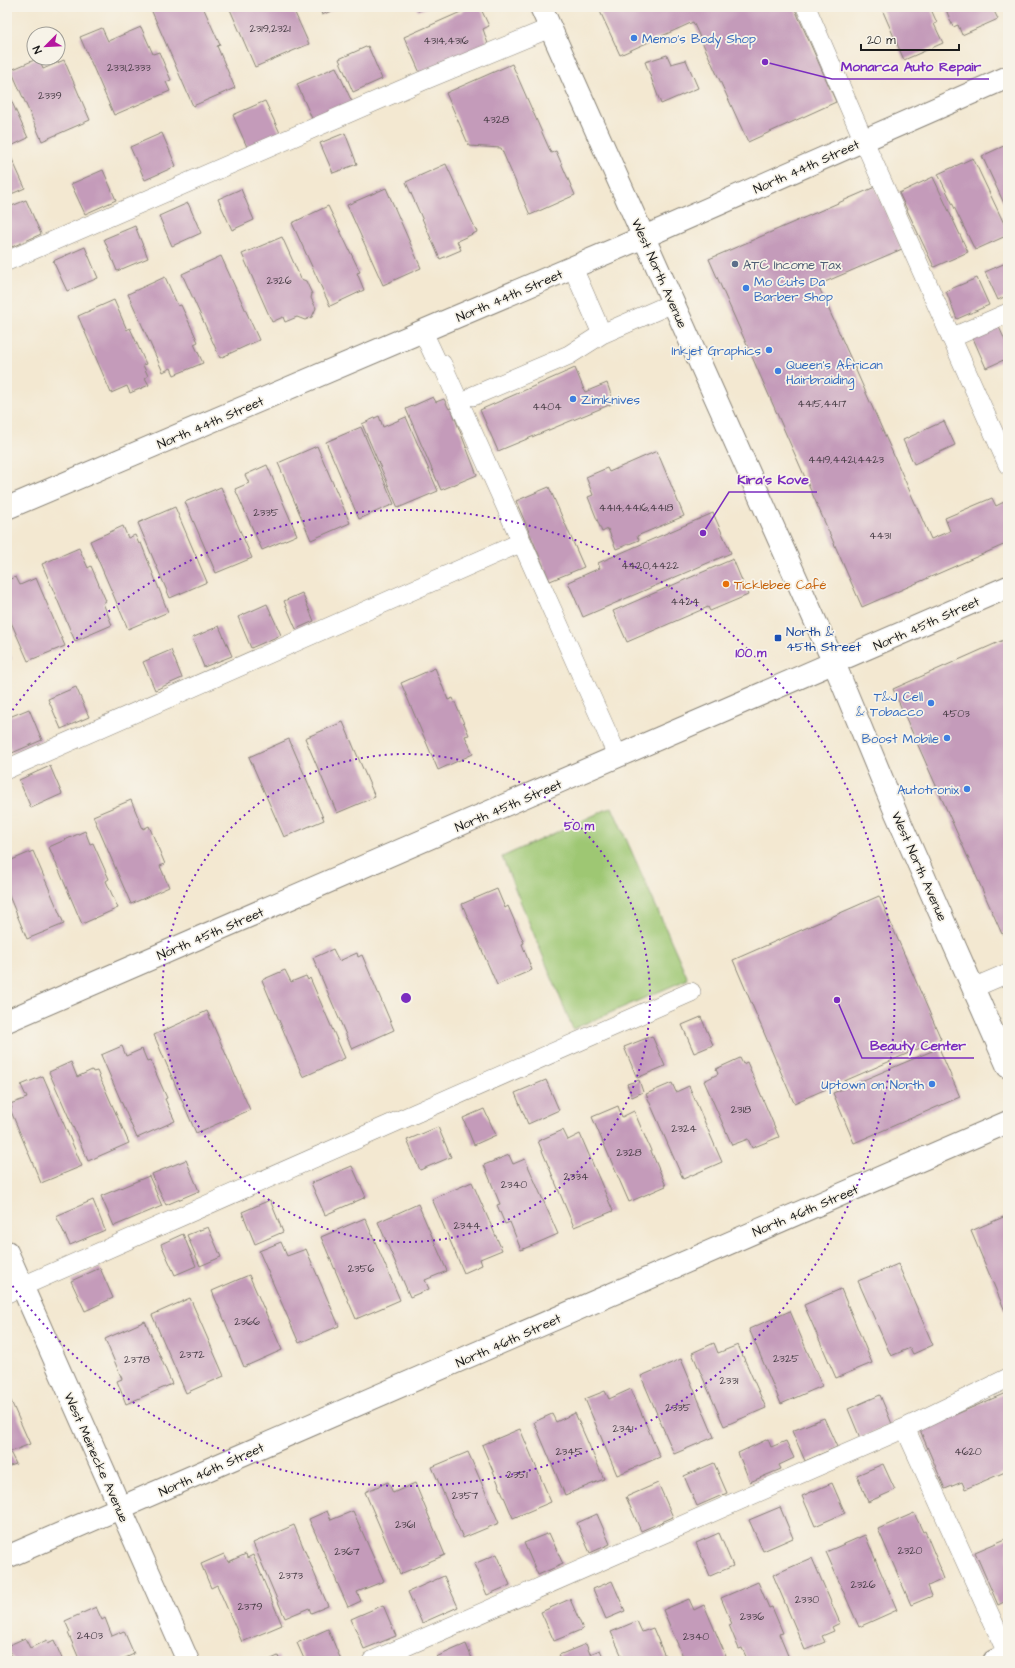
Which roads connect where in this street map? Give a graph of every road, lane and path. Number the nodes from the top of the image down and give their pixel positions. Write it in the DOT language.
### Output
graph roads {
  1 [pos="541,7"];
  2 [pos="806,7"];
  3 [pos="550,28"];
  4 [pos="1008,77"];
  5 [pos="864,141"];
  6 [pos="644,237"];
  7 [pos="7,261"];
  8 [pos="573,268"];
  9 [pos="673,303"];
  10 [pos="1008,313"];
  11 [pos="423,332"];
  12 [pos="602,334"];
  13 [pos="951,338"];
  14 [pos="473,396"];
  15 [pos="1008,465"];
  16 [pos="7,508"];
  17 [pos="522,542"];
  18 [pos="1008,587"];
  19 [pos="834,663"];
  20 [pos="618,757"];
  21 [pos="7,769"];
  22 [pos="1008,973"];
  23 [pos="973,988"];
  24 [pos="691,992"];
  25 [pos="7,1021"];
  26 [pos="1008,1067"];
  27 [pos="1008,1122"];
  28 [pos="7,1252"];
  29 [pos="15,1290"];
  30 [pos="1008,1378"];
  31 [pos="905,1428"];
  32 [pos="120,1508"];
  33 [pos="7,1557"];
  34 [pos="1008,1655"];
  35 [pos="188,1661"];
  36 [pos="372,1661"];
  37 [pos="994,1661"];
  1 -- 3 [label="street, West North Avenue"];
  2 -- 5 [label="lane"];
  3 -- 6 [label="street, West North Avenue"];
  3 -- 7 [label="lane"];
  4 -- 5 [label="street, North 44th Street"];
  5 -- 6 [label="street, North 44th Street"];
  5 -- 13 [label="lane"];
  6 -- 8 [label="street, North 44th Street"];
  6 -- 9 [label="street, West North Avenue"];
  8 -- 11 [label="street, North 44th Street"];
  8 -- 12 [label="lane"];
  9 -- 12 [label="lane"];
  9 -- 19 [label="street, West North Avenue"];
  10 -- 13 [label="lane"];
  11 -- 16 [label="street, North 44th Street"];
  11 -- 17 [label="lane"];
  12 -- 14 [label="lane"];
  13 -- 15 [label="lane"];
  17 -- 20 [label="lane"];
  17 -- 21 [label="lane"];
  18 -- 19 [label="street, North 45th Street"];
  19 -- 20 [label="street, North 45th Street"];
  19 -- 23 [label="street, West North Avenue"];
  20 -- 25 [label="street, North 45th Street"];
  22 -- 23 [label="lane"];
  23 -- 26 [label="street, West North Avenue"];
  24 -- 29 [label="lane"];
  27 -- 32 [label="street, North 46th Street"];
  28 -- 29 [label="street, West Meinecke Avenue"];
  29 -- 32 [label="street, West Meinecke Avenue"];
  30 -- 31 [label="lane"];
  31 -- 34 [label="lane"];
  31 -- 36 [label="lane"];
  32 -- 33 [label="street, North 46th Street"];
  32 -- 35 [label="street, West Meinecke Avenue"];
  34 -- 37 [label="street"];
}
